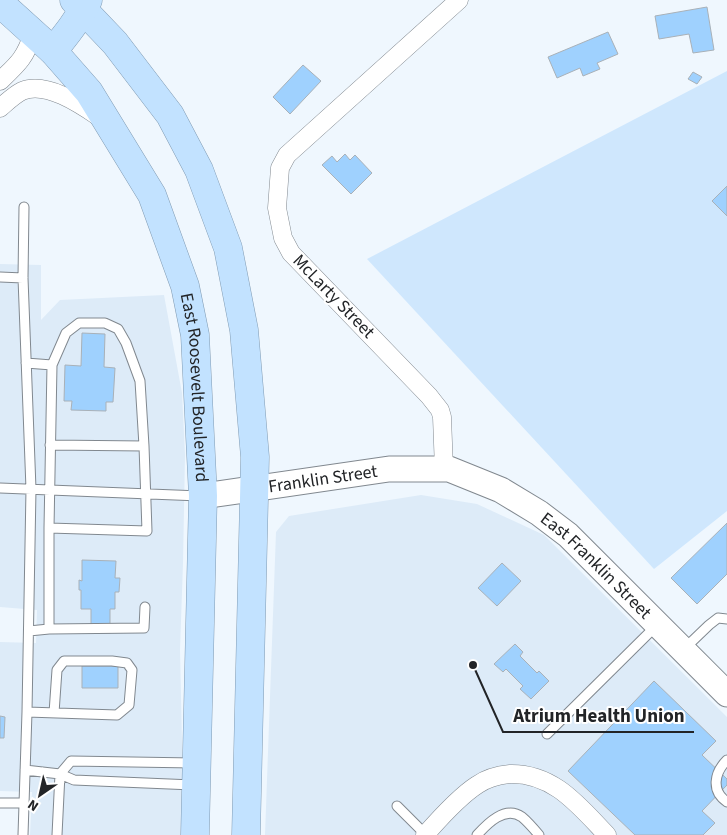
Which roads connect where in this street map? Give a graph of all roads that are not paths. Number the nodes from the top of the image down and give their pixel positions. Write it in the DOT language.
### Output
graph roads {
  1 [pos="459,0"];
  2 [pos="0,3"];
  3 [pos="82,3"];
  4 [pos="33,33"];
  5 [pos="53,51"];
  6 [pos="0,81"];
  7 [pos="0,108"];
  8 [pos="108,123"];
  9 [pos="24,207"];
  10 [pos="0,277"];
  11 [pos="23,278"];
  12 [pos="26,363"];
  13 [pos="52,365"];
  14 [pos="50,445"];
  15 [pos="144,446"];
  16 [pos="444,468"];
  17 [pos="0,488"];
  18 [pos="254,488"];
  19 [pos="31,489"];
  20 [pos="50,489"];
  21 [pos="145,494"];
  22 [pos="203,496"];
  23 [pos="49,528"];
  24 [pos="145,607"];
  25 [pos="727,619"];
  26 [pos="658,624"];
  27 [pos="50,629"];
  28 [pos="29,631"];
  29 [pos="683,650"];
  30 [pos="727,694"];
  31 [pos="27,712"];
  32 [pos="54,713"];
  33 [pos="548,734"];
  34 [pos="727,760"];
  35 [pos="25,770"];
  36 [pos="60,774"];
  37 [pos="196,774"];
  38 [pos="727,802"];
  39 [pos="0,803"];
  40 [pos="24,804"];
  41 [pos="397,806"];
  42 [pos="22,835"];
  43 [pos="56,835"];
  44 [pos="195,835"];
  45 [pos="246,835"];
  46 [pos="426,835"];
  47 [pos="477,835"];
  48 [pos="539,835"];
  49 [pos="607,835"];
  1 -- 16 [label="street, McLarty Street"];
  2 -- 4 [label="highway, East Roosevelt Boulevard"];
  3 -- 5 [label="highway"];
  3 -- 18 [label="highway"];
  4 -- 5 [label="highway, East Roosevelt Boulevard"];
  4 -- 6 [label="street"];
  5 -- 8 [label="highway, East Roosevelt Boulevard"];
  7 -- 8 [label="street"];
  8 -- 22 [label="highway, East Roosevelt Boulevard"];
  9 -- 11 [label="lane"];
  10 -- 11 [label="lane"];
  11 -- 12 [label="lane"];
  12 -- 13 [label="lane"];
  12 -- 19 [label="lane"];
  13 -- 14 [label="lane"];
  13 -- 15 [label="lane"];
  14 -- 15 [label="lane"];
  14 -- 20 [label="lane"];
  15 -- 21 [label="lane"];
  16 -- 18 [label="main road, Franklin Street"];
  16 -- 26 [label="main road, East Franklin Street"];
  17 -- 19 [label="lane"];
  18 -- 22 [label="main road, Franklin Street"];
  18 -- 45 [label="highway"];
  19 -- 20 [label="lane"];
  19 -- 28 [label="lane"];
  20 -- 21 [label="lane"];
  20 -- 23 [label="lane"];
  21 -- 22 [label="lane"];
  21 -- 23 [label="lane"];
  22 -- 37 [label="highway, East Roosevelt Boulevard"];
  23 -- 27 [label="lane"];
  24 -- 27 [label="lane"];
  25 -- 29 [label="lane"];
  26 -- 29 [label="main road, East Franklin Street"];
  26 -- 33 [label="lane"];
  27 -- 28 [label="lane"];
  28 -- 31 [label="lane"];
  29 -- 30 [label="main road, East Franklin Street"];
  31 -- 32 [label="lane"];
  31 -- 35 [label="lane"];
  32 -- 32 [label="lane"];
  34 -- 38 [label="lane"];
  35 -- 36 [label="lane"];
  35 -- 40 [label="lane"];
  36 -- 37 [label="lane"];
  36 -- 37 [label="lane"];
  36 -- 43 [label="lane"];
  37 -- 44 [label="highway, East Roosevelt Boulevard"];
  39 -- 40 [label="lane"];
  40 -- 42 [label="lane"];
  41 -- 46 [label="lane"];
  46 -- 49 [label="street"];
  47 -- 48 [label="lane"];
}
